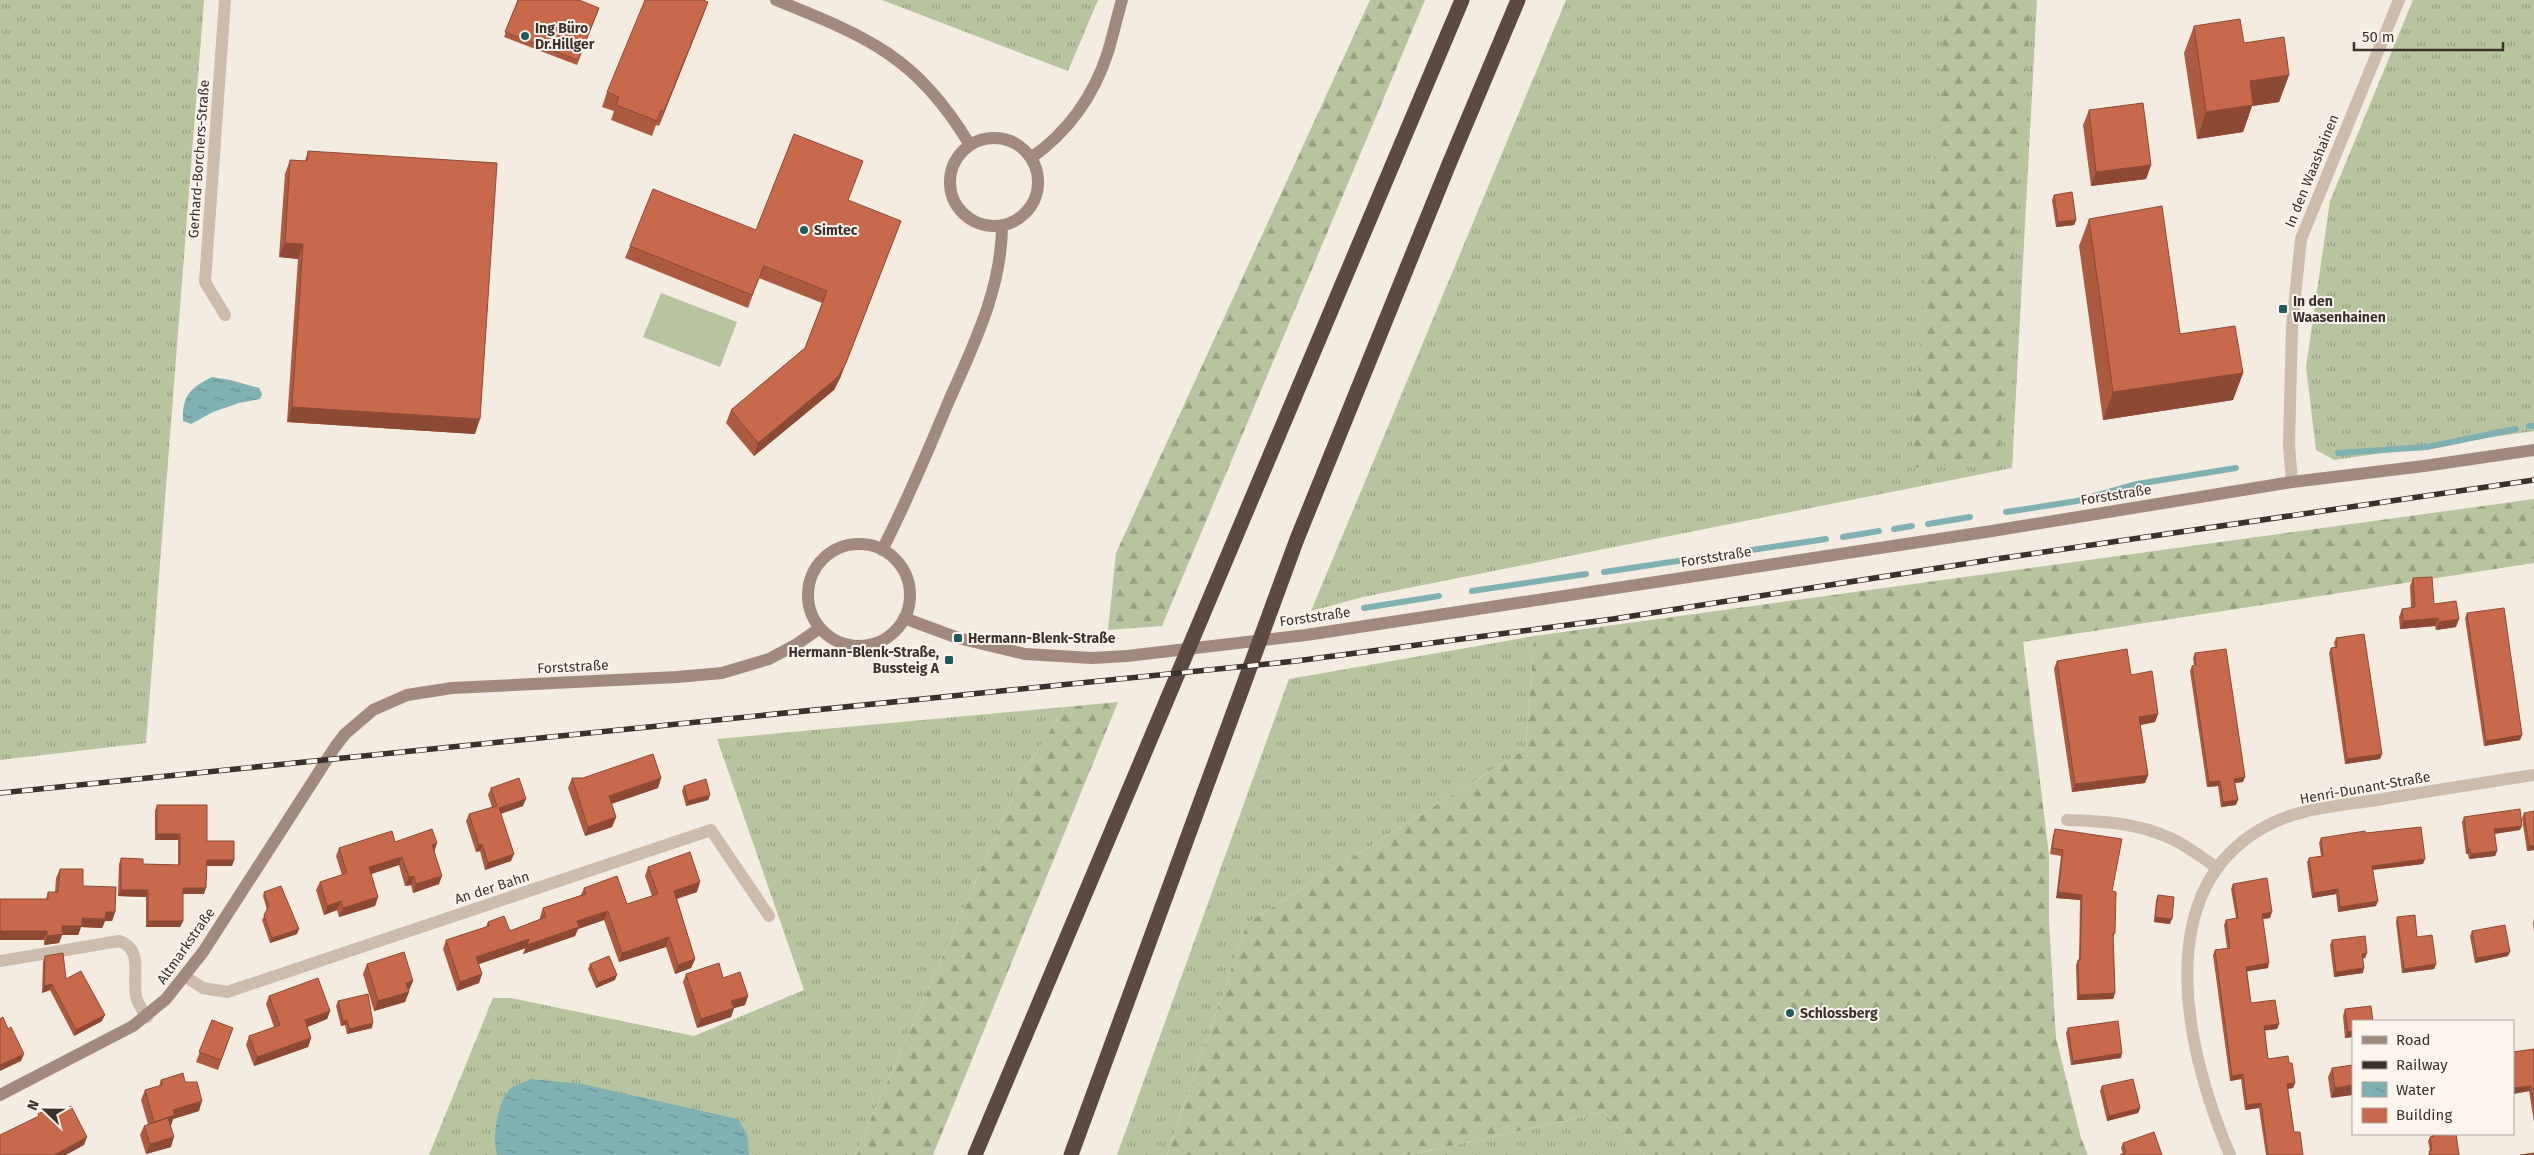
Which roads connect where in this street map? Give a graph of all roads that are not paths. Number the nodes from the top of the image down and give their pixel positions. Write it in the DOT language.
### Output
graph roads {
  1 [pos="226,0"];
  2 [pos="776,0"];
  3 [pos="1122,0"];
  4 [pos="1462,0"];
  5 [pos="1518,0"];
  6 [pos="2399,0"];
  7 [pos="970,144"];
  8 [pos="1031,158"];
  9 [pos="1002,225"];
  10 [pos="224,314"];
  11 [pos="2534,450"];
  12 [pos="2292,482"];
  13 [pos="882,550"];
  14 [pos="904,618"];
  15 [pos="820,628"];
  16 [pos="335,747"];
  17 [pos="2534,775"];
  18 [pos="2067,820"];
  19 [pos="2216,867"];
  20 [pos="769,916"];
  21 [pos="0,961"];
  22 [pos="186,977"];
  23 [pos="147,1017"];
  24 [pos="0,1095"];
  25 [pos="975,1155"];
  26 [pos="1071,1155"];
  27 [pos="2230,1155"];
  1 -- 10 [label="street, Gerhard-Borchers-Straße"];
  2 -- 7 [label="main road"];
  3 -- 8 [label="main road"];
  4 -- 25 [label="highway"];
  5 -- 26 [label="highway"];
  6 -- 12 [label="street, In den Waashainen"];
  7 -- 8 [label="main road"];
  7 -- 9 [label="main road"];
  8 -- 9 [label="main road"];
  9 -- 13 [label="main road"];
  11 -- 12 [label="main road, Forststraße"];
  12 -- 14 [label="main road, Forststraße"];
  13 -- 14 [label="main road"];
  13 -- 15 [label="main road"];
  14 -- 15 [label="main road"];
  15 -- 16 [label="main road, Forststraße"];
  16 -- 22 [label="main road, Altmarkstraße"];
  17 -- 19 [label="street, Henri-Dunant-Straße"];
  18 -- 19 [label="street"];
  19 -- 27 [label="street, Henri-Dunant-Straße"];
  20 -- 22 [label="street, An der Bahn"];
  21 -- 23 [label="street"];
  22 -- 23 [label="main road, Altmarkstraße"];
  23 -- 24 [label="main road, Altmarkstraße"];
}
